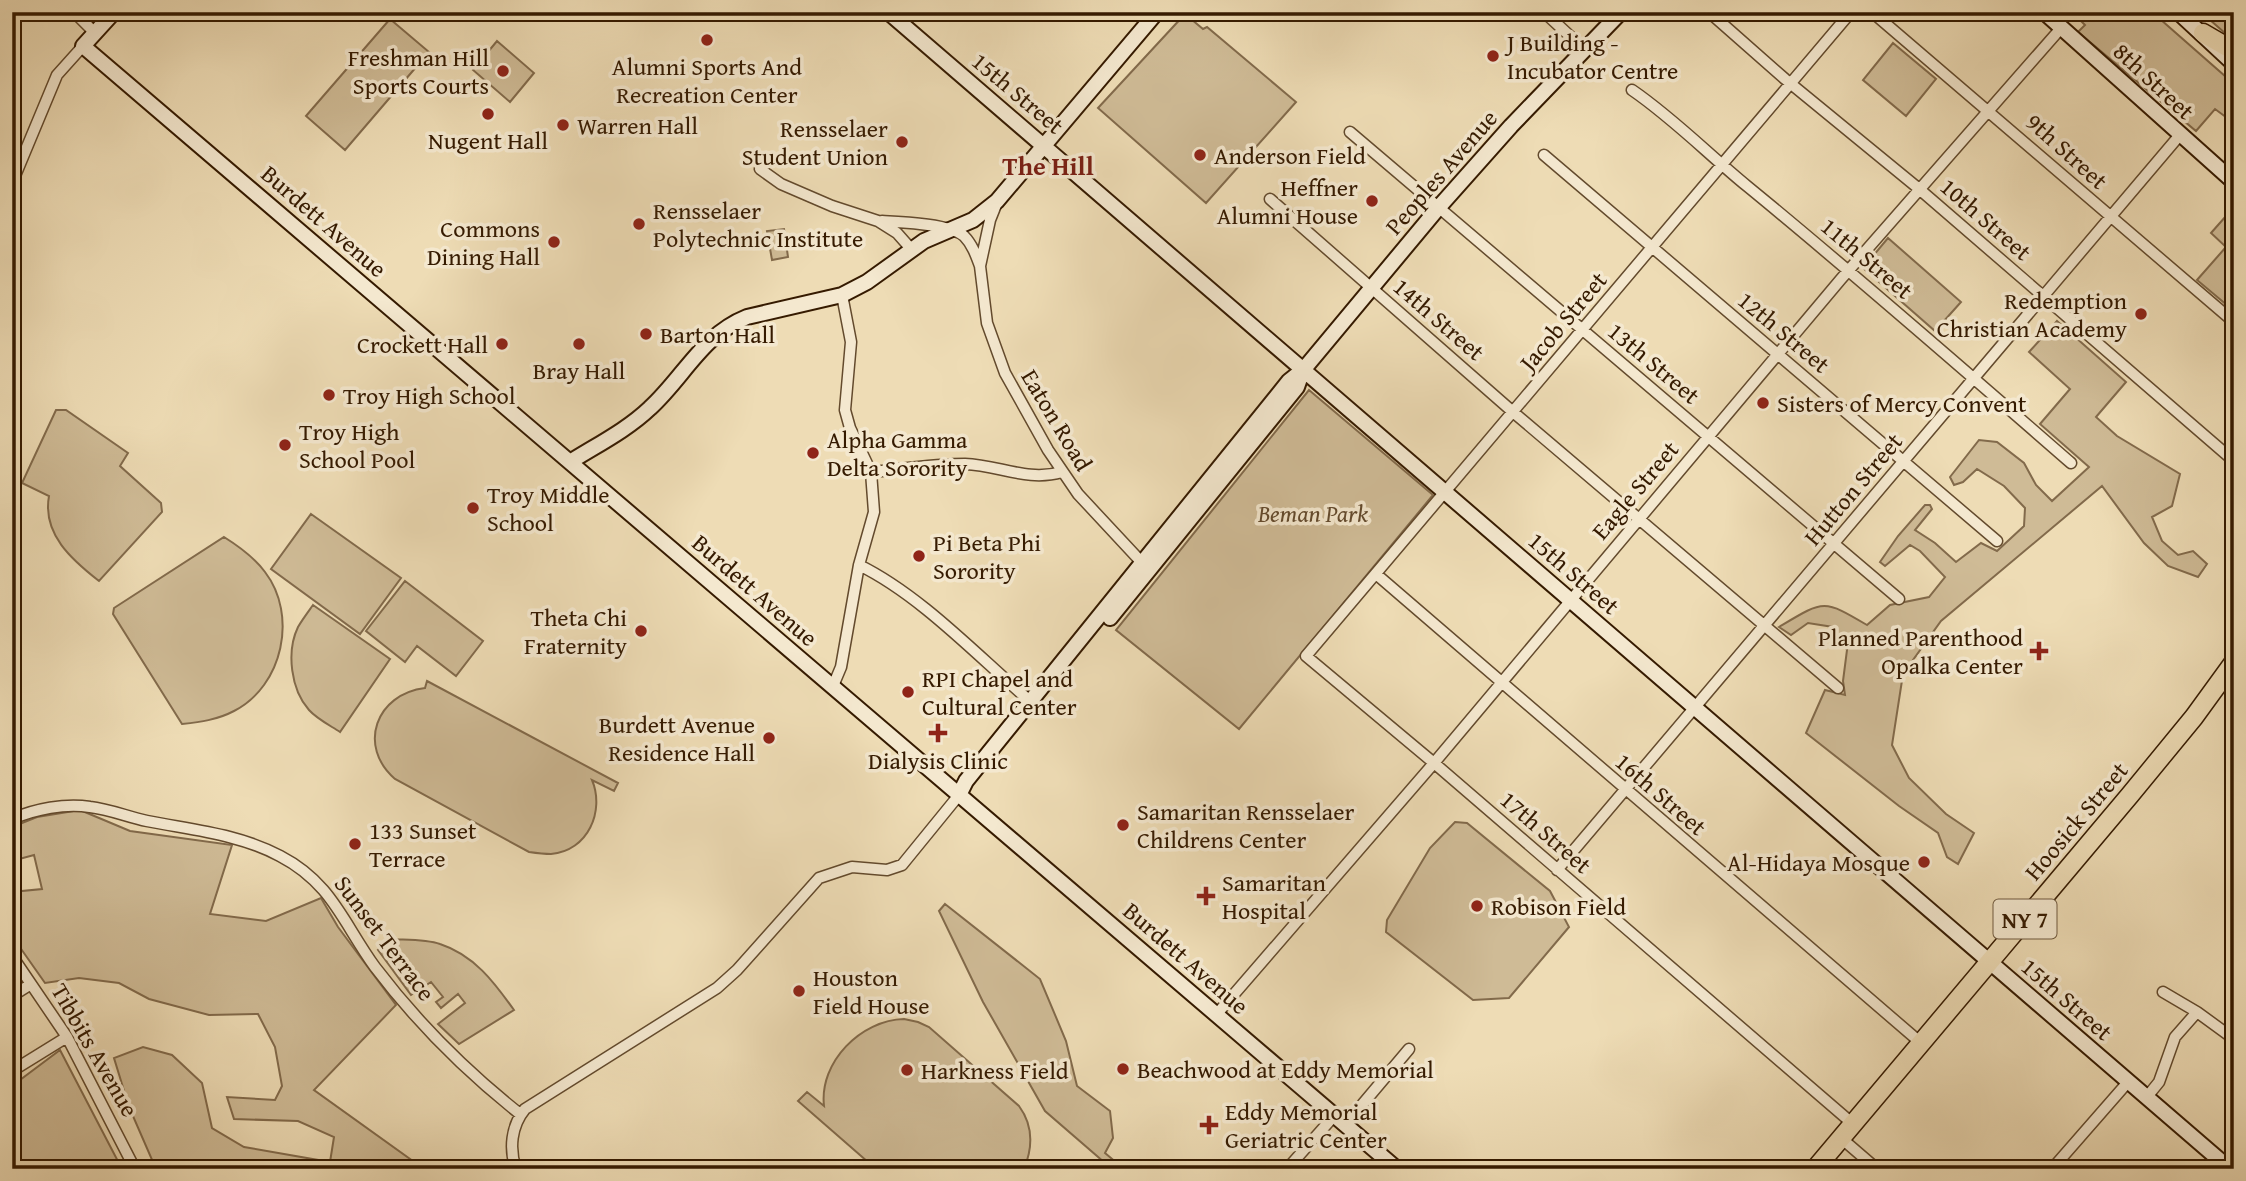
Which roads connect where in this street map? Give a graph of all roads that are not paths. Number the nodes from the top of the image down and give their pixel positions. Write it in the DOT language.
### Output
graph roads {
  1 [pos="74,12"];
  2 [pos="114,12"];
  3 [pos="888,12"];
  4 [pos="1157,12"];
  5 [pos="1544,12"];
  6 [pos="1621,12"];
  7 [pos="1709,12"];
  8 [pos="1851,12"];
  9 [pos="1872,12"];
  10 [pos="2044,12"];
  11 [pos="2178,12"];
  12 [pos="2062,27"];
  13 [pos="95,33"];
  14 [pos="2203,33"];
  15 [pos="83,46"];
  16 [pos="1585,50"];
  17 [pos="2234,51"];
  18 [pos="2234,64"];
  19 [pos="1791,85"];
  20 [pos="1632,90"];
  21 [pos="1988,110"];
  22 [pos="1350,132"];
  23 [pos="2179,136"];
  24 [pos="1043,144"];
  25 [pos="1544,155"];
  26 [pos="1723,166"];
  27 [pos="760,169"];
  28 [pos="12,183"];
  29 [pos="2234,183"];
  30 [pos="1918,188"];
  31 [pos="1270,199"];
  32 [pos="997,201"];
  33 [pos="1439,207"];
  34 [pos="2109,217"];
  35 [pos="878,221"];
  36 [pos="951,229"];
  37 [pos="1653,247"];
  38 [pos="912,250"];
  39 [pos="980,267"];
  40 [pos="1849,269"];
  41 [pos="1371,288"];
  42 [pos="842,295"];
  43 [pos="2044,296"];
  44 [pos="2234,322"];
  45 [pos="1583,330"];
  46 [pos="1777,353"];
  47 [pos="1304,369"];
  48 [pos="1974,379"];
  49 [pos="1513,412"];
  50 [pos="1708,436"];
  51 [pos="2234,461"];
  52 [pos="570,462"];
  53 [pos="1904,462"];
  54 [pos="2071,463"];
  55 [pos="871,472"];
  56 [pos="1062,472"];
  57 [pos="1445,492"];
  58 [pos="1639,517"];
  59 [pos="1997,541"];
  60 [pos="1834,544"];
  61 [pos="859,565"];
  62 [pos="1145,566"];
  63 [pos="1376,574"];
  64 [pos="1570,599"];
  65 [pos="1899,599"];
  66 [pos="1763,626"];
  67 [pos="1306,656"];
  68 [pos="2234,662"];
  69 [pos="1500,681"];
  70 [pos="832,686"];
  71 [pos="1838,688"];
  72 [pos="1034,704"];
  73 [pos="1693,708"];
  74 [pos="1434,763"];
  75 [pos="1625,791"];
  76 [pos="959,795"];
  77 [pos="12,819"];
  78 [pos="1557,870"];
  79 [pos="12,956"];
  80 [pos="1989,962"];
  81 [pos="31,984"];
  82 [pos="2163,992"];
  83 [pos="12,996"];
  84 [pos="2197,1012"];
  85 [pos="1216,1015"];
  86 [pos="67,1037"];
  87 [pos="2234,1039"];
  88 [pos="1921,1043"];
  89 [pos="1409,1049"];
  90 [pos="12,1071"];
  91 [pos="2127,1082"];
  92 [pos="2146,1098"];
  93 [pos="520,1114"];
  94 [pos="1340,1120"];
  95 [pos="1847,1131"];
  96 [pos="135,1169"];
  97 [pos="516,1169"];
  98 [pos="1287,1169"];
  99 [pos="1396,1169"];
  100 [pos="1815,1169"];
  101 [pos="1877,1169"];
  102 [pos="2052,1169"];
  103 [pos="2230,1169"];
  1 -- 13 [label="street"];
  2 -- 13 [label="street"];
  3 -- 24 [label="street, 15th Street"];
  4 -- 24 [label="street"];
  5 -- 16 [label="street"];
  6 -- 16 [label="street, Peoples Avenue"];
  7 -- 19 [label="street, 10th Street"];
  8 -- 19 [label="street, Jacob Street"];
  9 -- 21 [label="street, 9th Street"];
  10 -- 12 [label="street, 8th Street"];
  11 -- 14 [label="street"];
  12 -- 21 [label="street, Eagle Street"];
  12 -- 23 [label="street, 8th Street"];
  13 -- 15 [label="street"];
  14 -- 17 [label="highway"];
  14 -- 18 [label="street"];
  15 -- 28 [label="street"];
  15 -- 52 [label="street, Burdett Avenue"];
  16 -- 33 [label="street, Peoples Avenue"];
  19 -- 26 [label="street, Jacob Street"];
  19 -- 30 [label="street, 10th Street"];
  20 -- 26 [label="street, 11th Street"];
  21 -- 30 [label="street, Eagle Street"];
  21 -- 34 [label="street, 9th Street"];
  22 -- 33 [label="street, 13th Street"];
  23 -- 29 [label="street, 8th Street"];
  23 -- 34 [label="street, Hutton Street"];
  24 -- 32 [label="street"];
  24 -- 47 [label="street, 15th Street"];
  25 -- 37 [label="street, 12th Street"];
  26 -- 37 [label="street, Jacob Street"];
  26 -- 40 [label="street, 11th Street"];
  27 -- 35 [label="street"];
  30 -- 40 [label="street, Eagle Street"];
  30 -- 43 [label="street, 10th Street"];
  31 -- 41 [label="street, 14th Street"];
  32 -- 36 [label="street"];
  32 -- 39 [label="street, Eaton Road"];
  33 -- 41 [label="street, Peoples Avenue"];
  33 -- 45 [label="street, 13th Street"];
  34 -- 43 [label="street, Hutton Street"];
  34 -- 44 [label="street, 9th Street"];
  35 -- 36 [label="street"];
  35 -- 38 [label="street"];
  36 -- 38 [label="street"];
  36 -- 39 [label="street, Eaton Road"];
  37 -- 45 [label="street, Jacob Street"];
  37 -- 46 [label="street, 12th Street"];
  38 -- 42 [label="street"];
  39 -- 56 [label="street, Eaton Road"];
  40 -- 46 [label="street, Eagle Street"];
  40 -- 48 [label="street, 11th Street"];
  41 -- 47 [label="street, Peoples Avenue"];
  41 -- 49 [label="street, 14th Street"];
  42 -- 52 [label="street"];
  42 -- 55 [label="street"];
  43 -- 48 [label="street, Hutton Street"];
  43 -- 51 [label="street, 10th Street"];
  45 -- 49 [label="street, Jacob Street"];
  45 -- 50 [label="street, 13th Street"];
  46 -- 50 [label="street, Eagle Street"];
  46 -- 53 [label="street, 12th Street"];
  47 -- 57 [label="street, 15th Street"];
  47 -- 62 [label="street, Peoples Avenue"];
  48 -- 53 [label="street, Hutton Street"];
  48 -- 54 [label="street, 11th Street"];
  49 -- 57 [label="street, Jacob Street"];
  49 -- 58 [label="street, 14th Street"];
  50 -- 58 [label="street, Eagle Street"];
  50 -- 60 [label="street, 13th Street"];
  52 -- 70 [label="street, Burdett Avenue"];
  53 -- 59 [label="street, 12th Street"];
  53 -- 60 [label="street, Hutton Street"];
  55 -- 56 [label="street"];
  55 -- 61 [label="street"];
  56 -- 62 [label="street, Eaton Road"];
  57 -- 63 [label="street, Jacob Street"];
  57 -- 64 [label="street, 15th Street"];
  58 -- 64 [label="street, Eagle Street"];
  58 -- 66 [label="street, 14th Street"];
  60 -- 65 [label="street, 13th Street"];
  60 -- 66 [label="street, Hutton Street"];
  61 -- 70 [label="street"];
  61 -- 72 [label="street"];
  62 -- 72 [label="street, Peoples Avenue"];
  63 -- 67 [label="street, Jacob Street"];
  63 -- 69 [label="street, 16th Street"];
  64 -- 69 [label="street, Eagle Street"];
  64 -- 73 [label="street, 15th Street"];
  66 -- 71 [label="street, 14th Street"];
  66 -- 73 [label="street, Hutton Street"];
  67 -- 74 [label="street, 17th Street"];
  68 -- 80 [label="highway, Hoosick Street / NY 7"];
  69 -- 74 [label="street, Eagle Street"];
  69 -- 75 [label="street, 16th Street"];
  70 -- 76 [label="street, Burdett Avenue"];
  72 -- 76 [label="street, Peoples Avenue"];
  73 -- 75 [label="street, Hutton Street"];
  73 -- 80 [label="street, 15th Street"];
  74 -- 78 [label="street, 17th Street"];
  74 -- 85 [label="street, Eagle Street"];
  75 -- 78 [label="street, Hutton Street"];
  75 -- 88 [label="street, 16th Street"];
  76 -- 85 [label="street, Burdett Avenue"];
  76 -- 93 [label="street, Peoples Avenue"];
  77 -- 93 [label="street, Sunset Terrace"];
  78 -- 95 [label="street, 17th Street"];
  79 -- 81 [label="street, Tibbits Avenue"];
  80 -- 88 [label="highway, Hoosick Street / NY 7"];
  80 -- 91 [label="street, 15th Street"];
  81 -- 83 [label="street"];
  81 -- 86 [label="street, Tibbits Avenue"];
  82 -- 84 [label="street"];
  84 -- 87 [label="street"];
  84 -- 92 [label="street"];
  85 -- 94 [label="street, Burdett Avenue"];
  86 -- 90 [label="street"];
  86 -- 96 [label="street, Tibbits Avenue"];
  88 -- 95 [label="highway, Hoosick Street / NY 7"];
  89 -- 94 [label="street"];
  91 -- 92 [label="street, 15th Street"];
  91 -- 102 [label="street"];
  92 -- 103 [label="street, 15th Street"];
  93 -- 97 [label="street"];
  94 -- 98 [label="street"];
  94 -- 99 [label="street, Burdett Avenue"];
  95 -- 100 [label="highway, Hoosick Street / NY 7"];
  95 -- 101 [label="street, 17th Street"];
}
